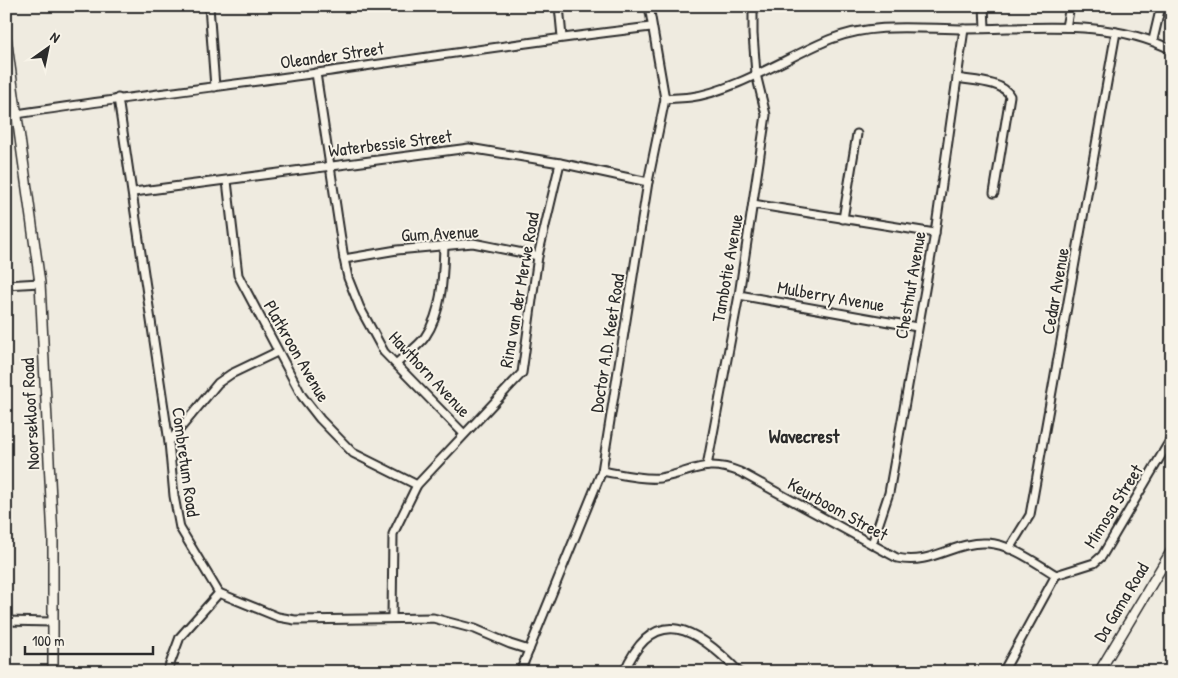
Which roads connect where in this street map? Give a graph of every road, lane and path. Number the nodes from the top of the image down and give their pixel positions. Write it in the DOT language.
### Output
graph roads {
  1 [pos="208,6"];
  2 [pos="559,6"];
  3 [pos="649,6"];
  4 [pos="753,6"];
  5 [pos="984,6"];
  6 [pos="1070,6"];
  7 [pos="1161,6"];
  8 [pos="651,27"];
  9 [pos="964,28"];
  10 [pos="985,28"];
  11 [pos="1066,28"];
  12 [pos="1116,32"];
  13 [pos="6,37"];
  14 [pos="562,37"];
  15 [pos="1153,40"];
  16 [pos="1172,50"];
  17 [pos="316,73"];
  18 [pos="756,74"];
  19 [pos="957,78"];
  20 [pos="215,87"];
  21 [pos="118,98"];
  22 [pos="665,99"];
  23 [pos="17,114"];
  24 [pos="857,134"];
  25 [pos="560,163"];
  26 [pos="331,165"];
  27 [pos="227,181"];
  28 [pos="648,182"];
  29 [pos="134,192"];
  30 [pos="994,193"];
  31 [pos="753,204"];
  32 [pos="843,219"];
  33 [pos="935,233"];
  34 [pos="444,245"];
  35 [pos="538,256"];
  36 [pos="344,259"];
  37 [pos="40,283"];
  38 [pos="6,285"];
  39 [pos="739,295"];
  40 [pos="917,327"];
  41 [pos="277,352"];
  42 [pos="396,364"];
  43 [pos="464,434"];
  44 [pos="1172,438"];
  45 [pos="169,442"];
  46 [pos="707,466"];
  47 [pos="602,471"];
  48 [pos="416,485"];
  49 [pos="872,544"];
  50 [pos="1009,549"];
  51 [pos="1172,550"];
  52 [pos="1056,575"];
  53 [pos="218,593"];
  54 [pos="392,617"];
  55 [pos="6,621"];
  56 [pos="52,622"];
  57 [pos="529,650"];
  58 [pos="1006,670"];
  59 [pos="53,672"];
  60 [pos="167,672"];
  61 [pos="520,672"];
  62 [pos="624,672"];
  63 [pos="739,672"];
  64 [pos="1099,672"];
  1 -- 20 [label="street"];
  2 -- 14 [label="street"];
  3 -- 8 [label="street, Doctor A.D. Keet Road"];
  4 -- 18 [label="street, Tambotie Avenue"];
  5 -- 10 [label="street"];
  6 -- 11 [label="street"];
  7 -- 15 [label="street"];
  8 -- 14 [label="street, Oleander Street"];
  8 -- 22 [label="street, Doctor A.D. Keet Road"];
  9 -- 10 [label="street"];
  9 -- 18 [label="street"];
  9 -- 19 [label="street, Chestnut Avenue"];
  10 -- 11 [label="street"];
  11 -- 12 [label="street"];
  12 -- 15 [label="street"];
  12 -- 50 [label="street, Cedar Avenue"];
  13 -- 23 [label="street, Noorsekloof Road"];
  14 -- 17 [label="street, Oleander Street"];
  15 -- 16 [label="street"];
  17 -- 20 [label="street, Oleander Street"];
  17 -- 26 [label="street, Hawthorn Avenue"];
  18 -- 22 [label="street"];
  18 -- 31 [label="street, Tambotie Avenue"];
  19 -- 30 [label="street"];
  19 -- 33 [label="street, Chestnut Avenue"];
  20 -- 21 [label="street, Oleander Street"];
  21 -- 23 [label="street, Oleander Street"];
  21 -- 29 [label="street, Combretum Road"];
  22 -- 28 [label="street, Doctor A.D. Keet Road"];
  23 -- 37 [label="street, Noorsekloof Road"];
  24 -- 32 [label="street"];
  25 -- 26 [label="street, Waterbessie Street"];
  25 -- 28 [label="street, Waterbessie Street"];
  25 -- 35 [label="street, Rina van der Merwe Road"];
  26 -- 27 [label="street, Waterbessie Street"];
  26 -- 36 [label="street, Hawthorn Avenue"];
  27 -- 29 [label="street, Waterbessie Street"];
  27 -- 41 [label="street, Platkroon Avenue"];
  28 -- 47 [label="street, Doctor A.D. Keet Road"];
  29 -- 45 [label="street, Combretum Road"];
  31 -- 32 [label="street"];
  31 -- 39 [label="street, Tambotie Avenue"];
  32 -- 33 [label="street"];
  33 -- 40 [label="street, Chestnut Avenue"];
  34 -- 35 [label="street, Gum Avenue"];
  34 -- 36 [label="street, Gum Avenue"];
  34 -- 42 [label="street"];
  35 -- 43 [label="street, Rina van der Merwe Road"];
  36 -- 42 [label="street, Hawthorn Avenue"];
  37 -- 38 [label="street"];
  37 -- 56 [label="street, Noorsekloof Road"];
  39 -- 40 [label="street, Mulberry Avenue"];
  39 -- 46 [label="street, Tambotie Avenue"];
  40 -- 49 [label="street, Chestnut Avenue"];
  41 -- 45 [label="street"];
  41 -- 48 [label="street, Platkroon Avenue"];
  42 -- 43 [label="street, Hawthorn Avenue"];
  43 -- 48 [label="street, Rina van der Merwe Road"];
  44 -- 52 [label="street, Mimosa Street"];
  45 -- 53 [label="street, Combretum Road"];
  46 -- 47 [label="street, Keurboom Street"];
  46 -- 49 [label="street, Keurboom Street"];
  47 -- 57 [label="street, Doctor A.D. Keet Road"];
  48 -- 54 [label="street, Rina van der Merwe Road"];
  49 -- 50 [label="street, Keurboom Street"];
  50 -- 52 [label="street, Keurboom Street"];
  51 -- 64 [label="street, Da Gama Road"];
  52 -- 58 [label="street"];
  53 -- 54 [label="street"];
  53 -- 60 [label="street"];
  54 -- 57 [label="street"];
  55 -- 56 [label="street"];
  56 -- 59 [label="street, Noorsekloof Road"];
  57 -- 61 [label="street, Doctor A.D. Keet Road"];
  62 -- 63 [label="street"];
}
